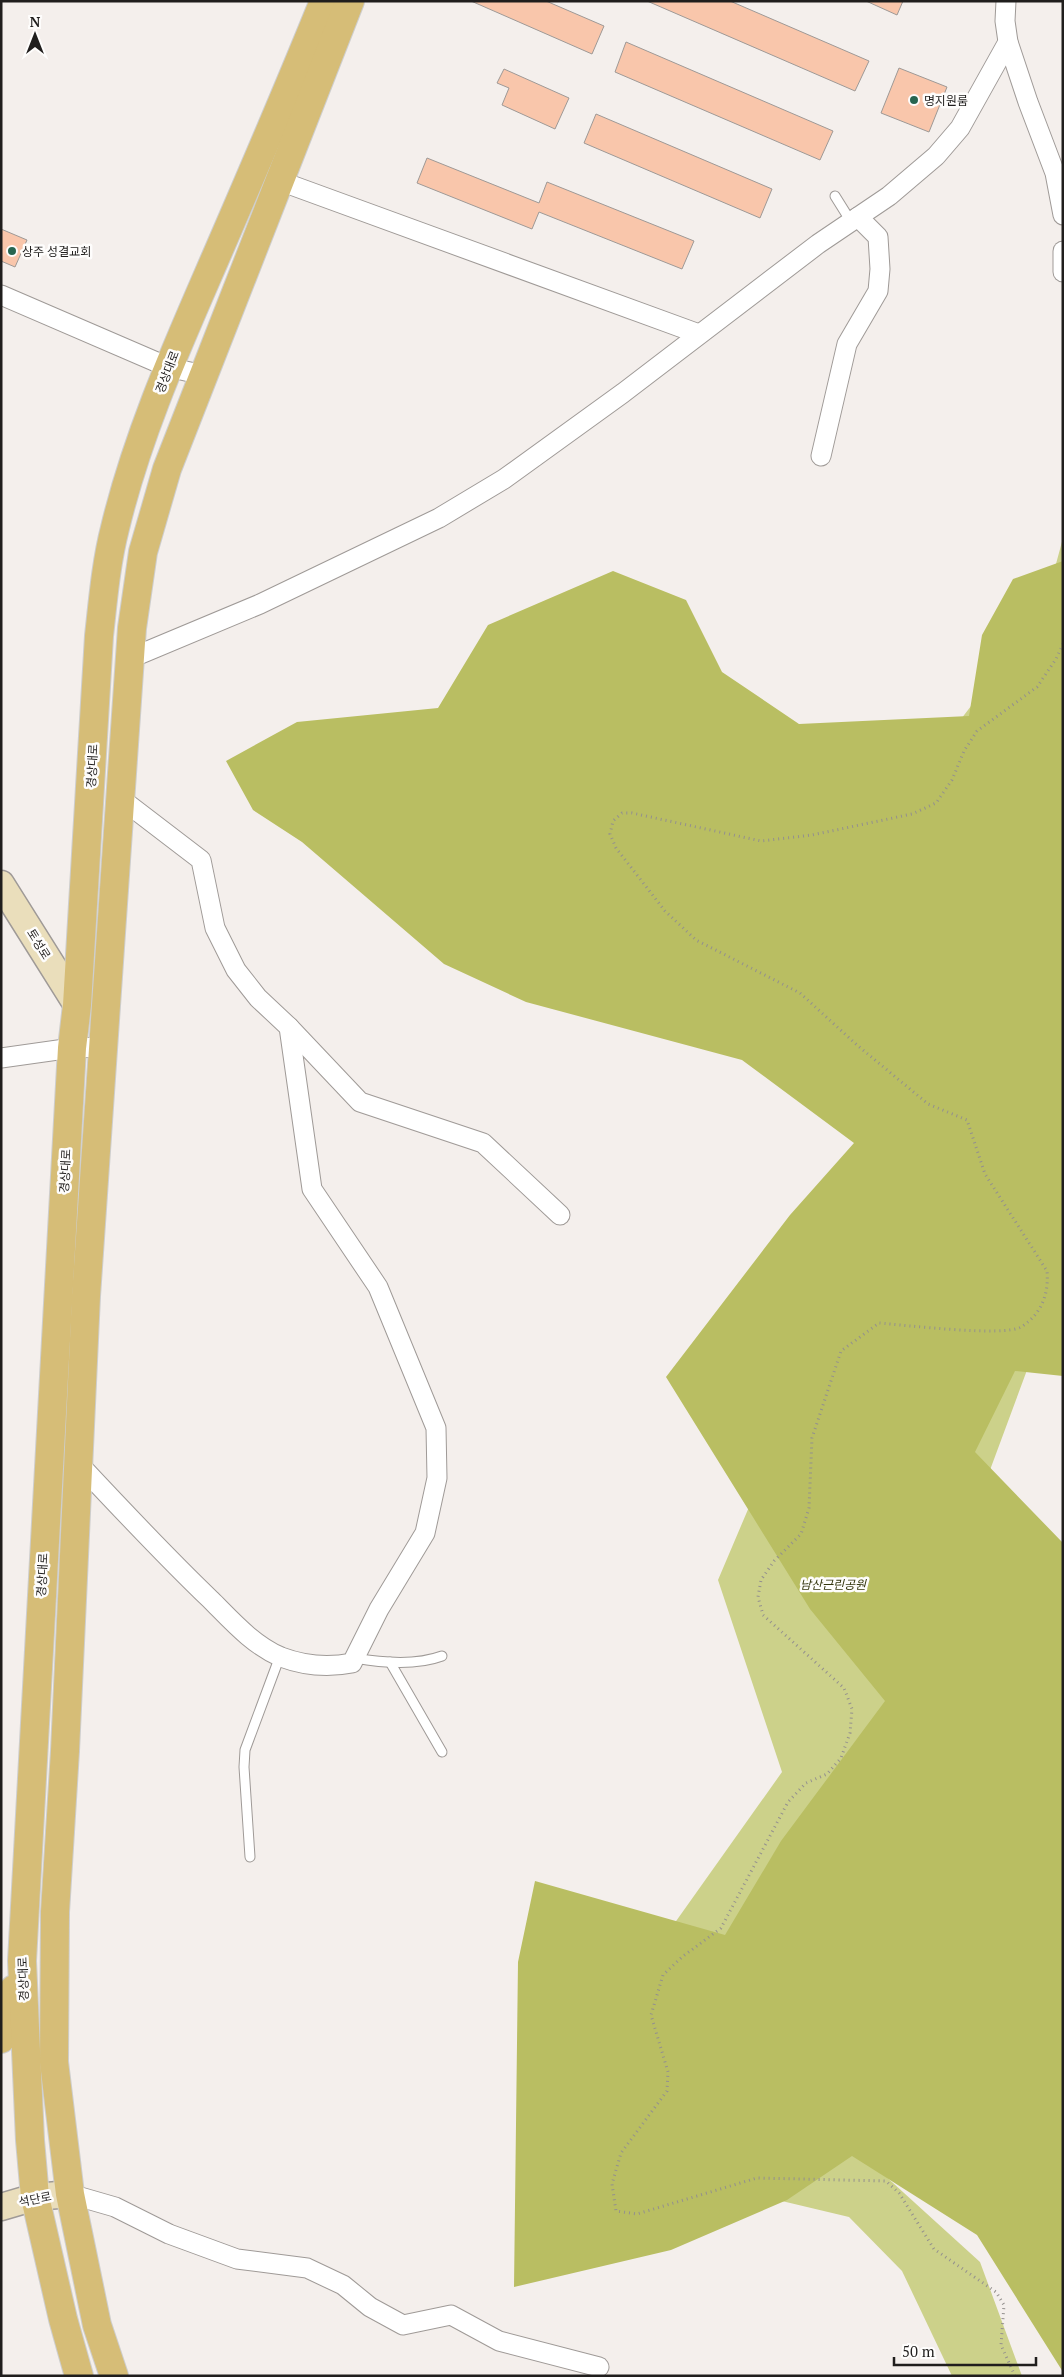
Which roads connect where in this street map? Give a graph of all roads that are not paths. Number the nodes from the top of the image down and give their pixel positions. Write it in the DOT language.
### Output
graph roads {
  1 [pos="324,1"];
  2 [pos="350,1"];
  3 [pos="1006,1"];
  4 [pos="1008,42"];
  5 [pos="280,181"];
  6 [pos="835,196"];
  7 [pos="1063,215"];
  8 [pos="854,219"];
  9 [pos="1063,251"];
  10 [pos="1063,272"];
  11 [pos="1,295"];
  12 [pos="699,334"];
  13 [pos="168,367"];
  14 [pos="202,375"];
  15 [pos="821,456"];
  16 [pos="131,658"];
  17 [pos="120,798"];
  18 [pos="1,884"];
  19 [pos="77,1005"];
  20 [pos="289,1027"];
  21 [pos="103,1047"];
  22 [pos="72,1048"];
  23 [pos="1,1058"];
  24 [pos="560,1215"];
  25 [pos="79,1464"];
  26 [pos="280,1656"];
  27 [pos="442,1656"];
  28 [pos="355,1658"];
  29 [pos="390,1662"];
  30 [pos="442,1752"];
  31 [pos="250,1857"];
  32 [pos="22,1961"];
  33 [pos="1,2039"];
  34 [pos="70,2194"];
  35 [pos="35,2197"];
  36 [pos="1,2207"];
  37 [pos="599,2367"];
  38 [pos="79,2376"];
  39 [pos="114,2376"];
  1 -- 13 [label="main road, 경상대로"];
  2 -- 5 [label="main road"];
  3 -- 4 [label="street"];
  4 -- 7 [label="street"];
  4 -- 8 [label="street"];
  5 -- 12 [label="street"];
  5 -- 14 [label="main road"];
  6 -- 8 [label="lane"];
  8 -- 12 [label="street"];
  8 -- 15 [label="street"];
  9 -- 10 [label="street"];
  11 -- 13 [label="street"];
  12 -- 16 [label="street"];
  13 -- 14 [label="street"];
  13 -- 19 [label="main road, 경상대로"];
  14 -- 16 [label="main road"];
  16 -- 17 [label="main road"];
  17 -- 20 [label="street"];
  17 -- 21 [label="main road"];
  18 -- 19 [label="street, 토성로"];
  19 -- 22 [label="main road, 경상대로"];
  20 -- 24 [label="street"];
  20 -- 28 [label="street"];
  21 -- 22 [label="street"];
  21 -- 25 [label="main road"];
  22 -- 23 [label="street"];
  22 -- 32 [label="main road, 경상대로"];
  25 -- 26 [label="street"];
  25 -- 34 [label="main road"];
  26 -- 28 [label="street"];
  26 -- 31 [label="lane"];
  27 -- 29 [label="lane"];
  28 -- 29 [label="lane"];
  29 -- 30 [label="lane"];
  32 -- 33 [label="main road"];
  32 -- 35 [label="main road, 경상대로"];
  34 -- 35 [label="street, 석단로"];
  34 -- 37 [label="street"];
  34 -- 39 [label="main road"];
  35 -- 36 [label="street, 석단로"];
  35 -- 38 [label="main road, 경상대로"];
}
